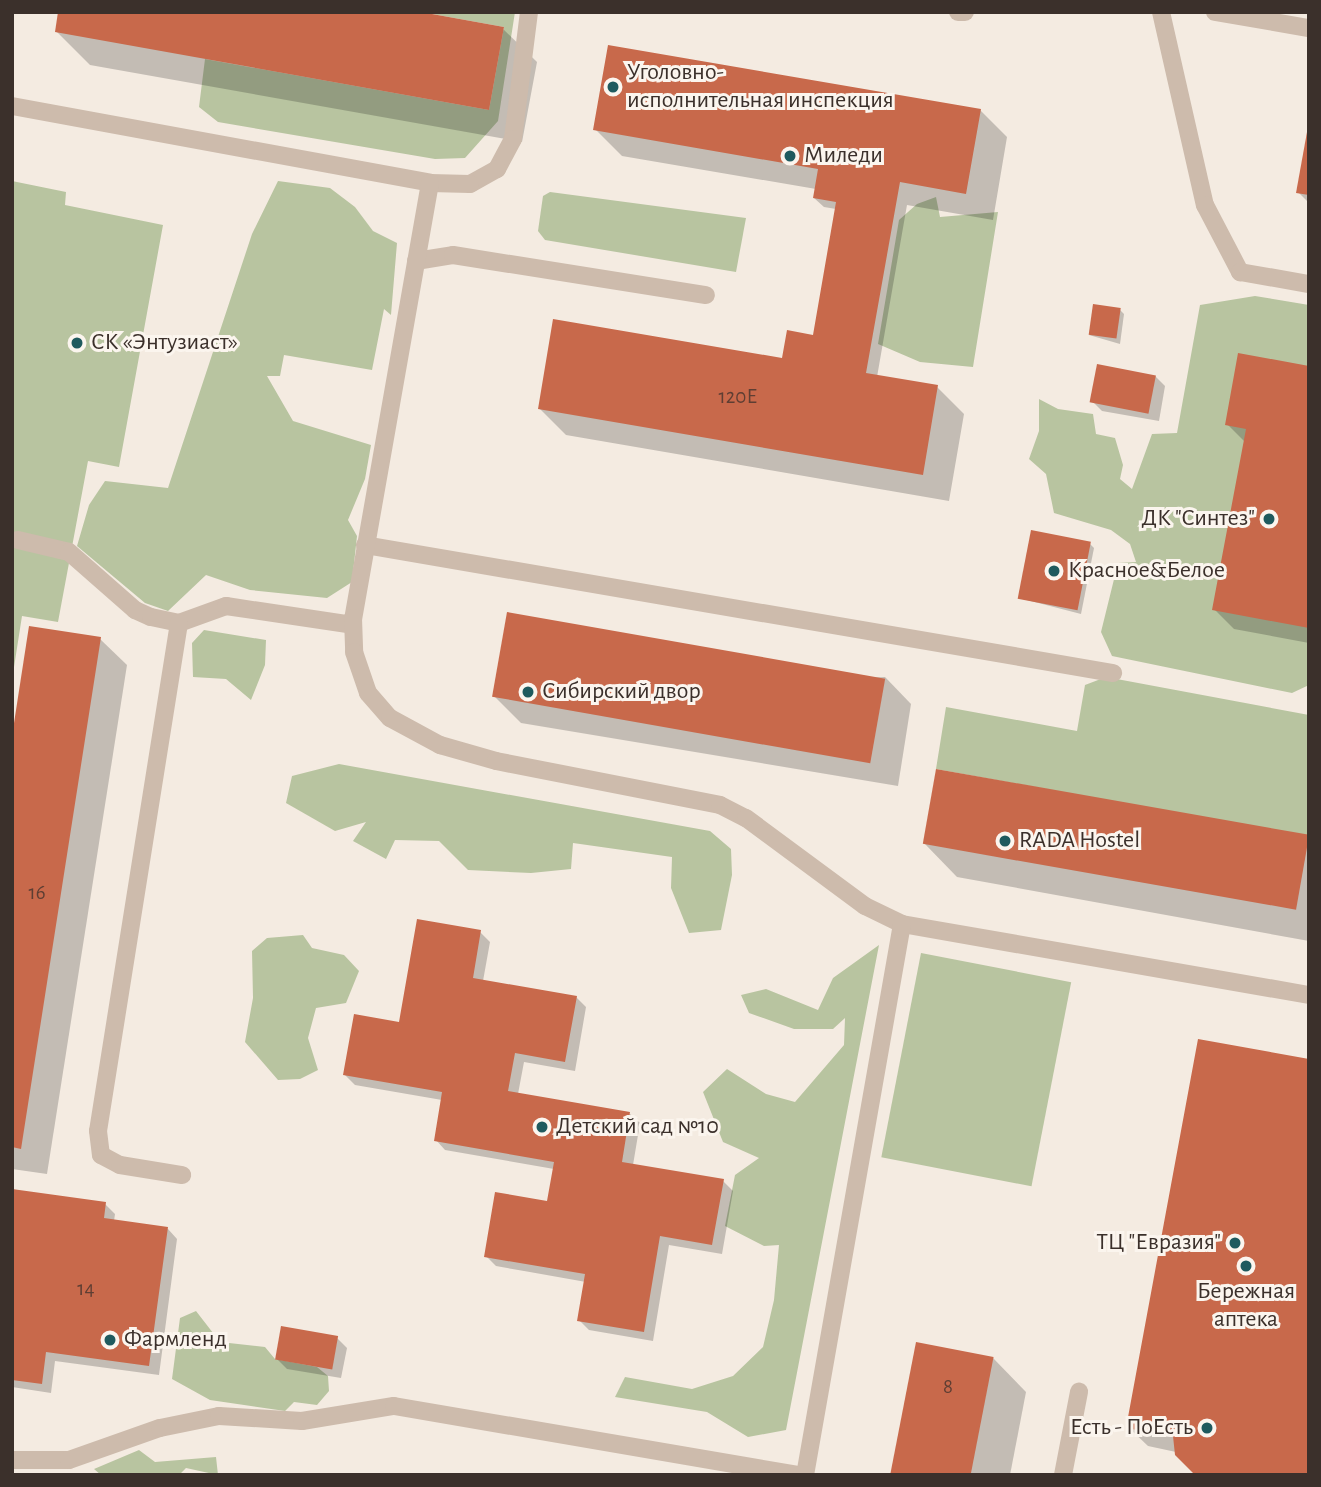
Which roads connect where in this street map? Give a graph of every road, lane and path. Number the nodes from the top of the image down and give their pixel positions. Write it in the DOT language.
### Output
graph roads {
  1 [pos="529,12"];
  2 [pos="958,12"];
  3 [pos="965,12"];
  4 [pos="1161,12"];
  5 [pos="1215,12"];
  6 [pos="1309,28"];
  7 [pos="12,106"];
  8 [pos="430,183"];
  9 [pos="416,261"];
  10 [pos="1309,284"];
  11 [pos="706,295"];
  12 [pos="18,540"];
  13 [pos="365,545"];
  14 [pos="178,623"];
  15 [pos="353,625"];
  16 [pos="1113,673"];
  17 [pos="902,924"];
  18 [pos="1309,995"];
  19 [pos="182,1175"];
  20 [pos="1079,1392"];
  21 [pos="12,1460"];
  22 [pos="796,1475"];
  23 [pos="805,1475"];
  24 [pos="1063,1475"];
  1 -- 8 [label="street"];
  2 -- 3 [label="street"];
  4 -- 10 [label="street"];
  5 -- 6 [label="street"];
  7 -- 8 [label="street"];
  8 -- 9 [label="street"];
  9 -- 11 [label="street"];
  9 -- 13 [label="street"];
  12 -- 14 [label="street"];
  13 -- 15 [label="street"];
  13 -- 16 [label="street"];
  14 -- 15 [label="street"];
  14 -- 19 [label="street"];
  15 -- 17 [label="street"];
  17 -- 18 [label="street"];
  17 -- 23 [label="street"];
  20 -- 24 [label="street"];
  21 -- 22 [label="street"];
}
